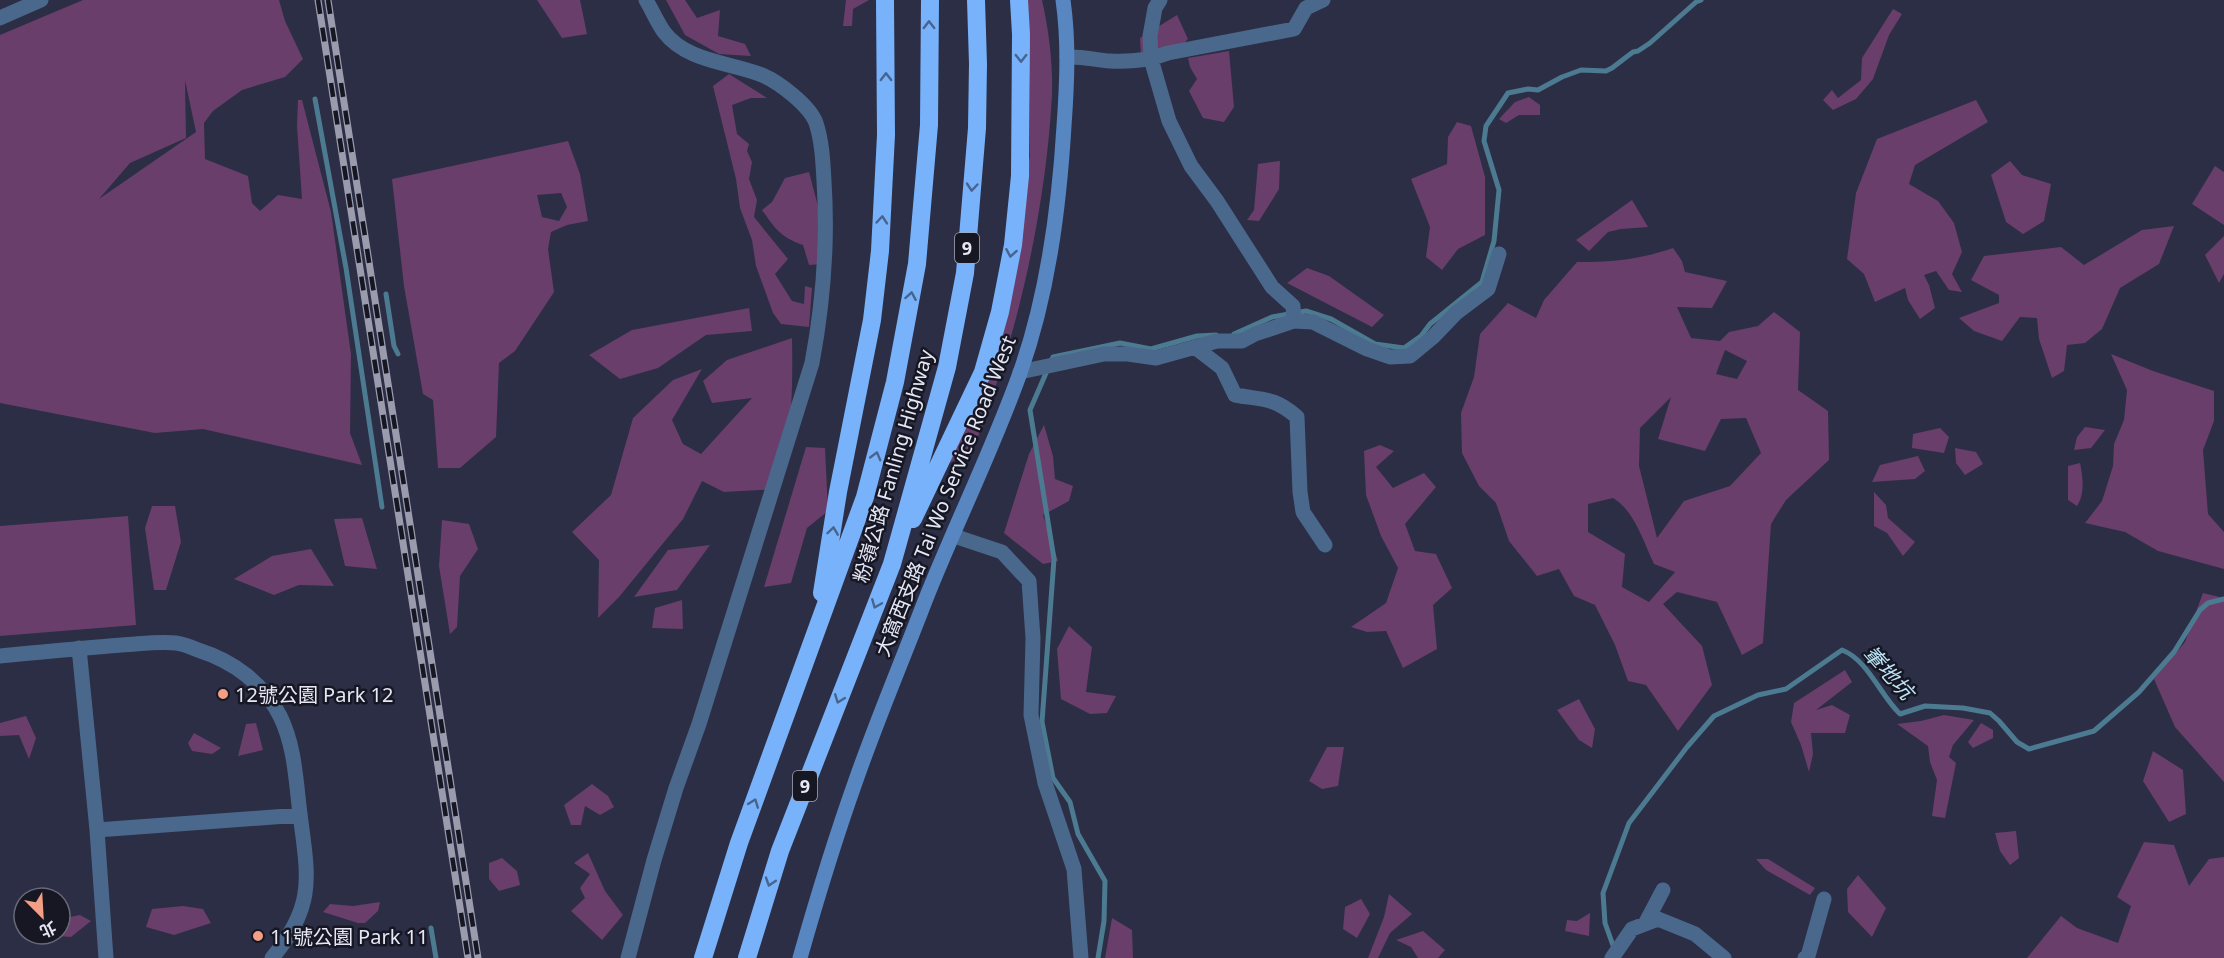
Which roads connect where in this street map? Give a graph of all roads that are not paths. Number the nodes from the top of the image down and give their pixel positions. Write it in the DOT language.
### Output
graph roads {
  1 [pos="41,0"];
  2 [pos="646,0"];
  3 [pos="885,0"];
  4 [pos="930,0"];
  5 [pos="976,0"];
  6 [pos="1019,0"];
  7 [pos="1063,0"];
  8 [pos="1161,0"];
  9 [pos="1323,0"];
  10 [pos="0,18"];
  11 [pos="1067,57"];
  12 [pos="1151,59"];
  13 [pos="1499,254"];
  14 [pos="1294,315"];
  15 [pos="1196,348"];
  16 [pos="1020,372"];
  17 [pos="954,536"];
  18 [pos="1325,545"];
  19 [pos="892,564"];
  20 [pos="817,631"];
  21 [pos="79,648"];
  22 [pos="0,656"];
  23 [pos="300,815"];
  24 [pos="97,830"];
  25 [pos="1663,890"];
  26 [pos="1824,898"];
  27 [pos="1645,924"];
  28 [pos="1615,955"];
  29 [pos="106,958"];
  30 [pos="272,958"];
  31 [pos="628,958"];
  32 [pos="703,958"];
  33 [pos="747,958"];
  34 [pos="800,958"];
  35 [pos="1081,958"];
  36 [pos="1724,958"];
  37 [pos="1805,958"];
  1 -- 10 [label="street"];
  2 -- 31 [label="street"];
  20 -- 3 [label="highway, one-way"];
  20 -- 4 [label="highway, 粉嶺公路 Fanling Highway / 9, one-way"];
  5 -- 19 [label="highway, 粉嶺公路 Fanling Highway / 9, one-way"];
  6 -- 19 [label="highway, one-way"];
  7 -- 11 [label="main road, 大窩西支路 Tai Wo Service Road West"];
  8 -- 12 [label="street"];
  9 -- 12 [label="street"];
  11 -- 12 [label="street"];
  11 -- 16 [label="main road, 大窩西支路 Tai Wo Service Road West"];
  12 -- 14 [label="street"];
  13 -- 14 [label="street"];
  14 -- 15 [label="street"];
  15 -- 16 [label="street"];
  15 -- 18 [label="street"];
  16 -- 17 [label="main road, 大窩西支路 Tai Wo Service Road West"];
  17 -- 34 [label="main road, 大窩西支路 Tai Wo Service Road West"];
  17 -- 35 [label="street"];
  19 -- 33 [label="highway, 粉嶺公路 Fanling Highway / 9, one-way"];
  32 -- 20 [label="highway, 粉嶺公路 Fanling Highway / 9, one-way"];
  21 -- 22 [label="street"];
  21 -- 23 [label="street"];
  21 -- 24 [label="street"];
  23 -- 24 [label="street"];
  23 -- 30 [label="street"];
  24 -- 29 [label="street"];
  25 -- 27 [label="street"];
  26 -- 37 [label="street"];
  27 -- 28 [label="street"];
  27 -- 36 [label="street"];
}
